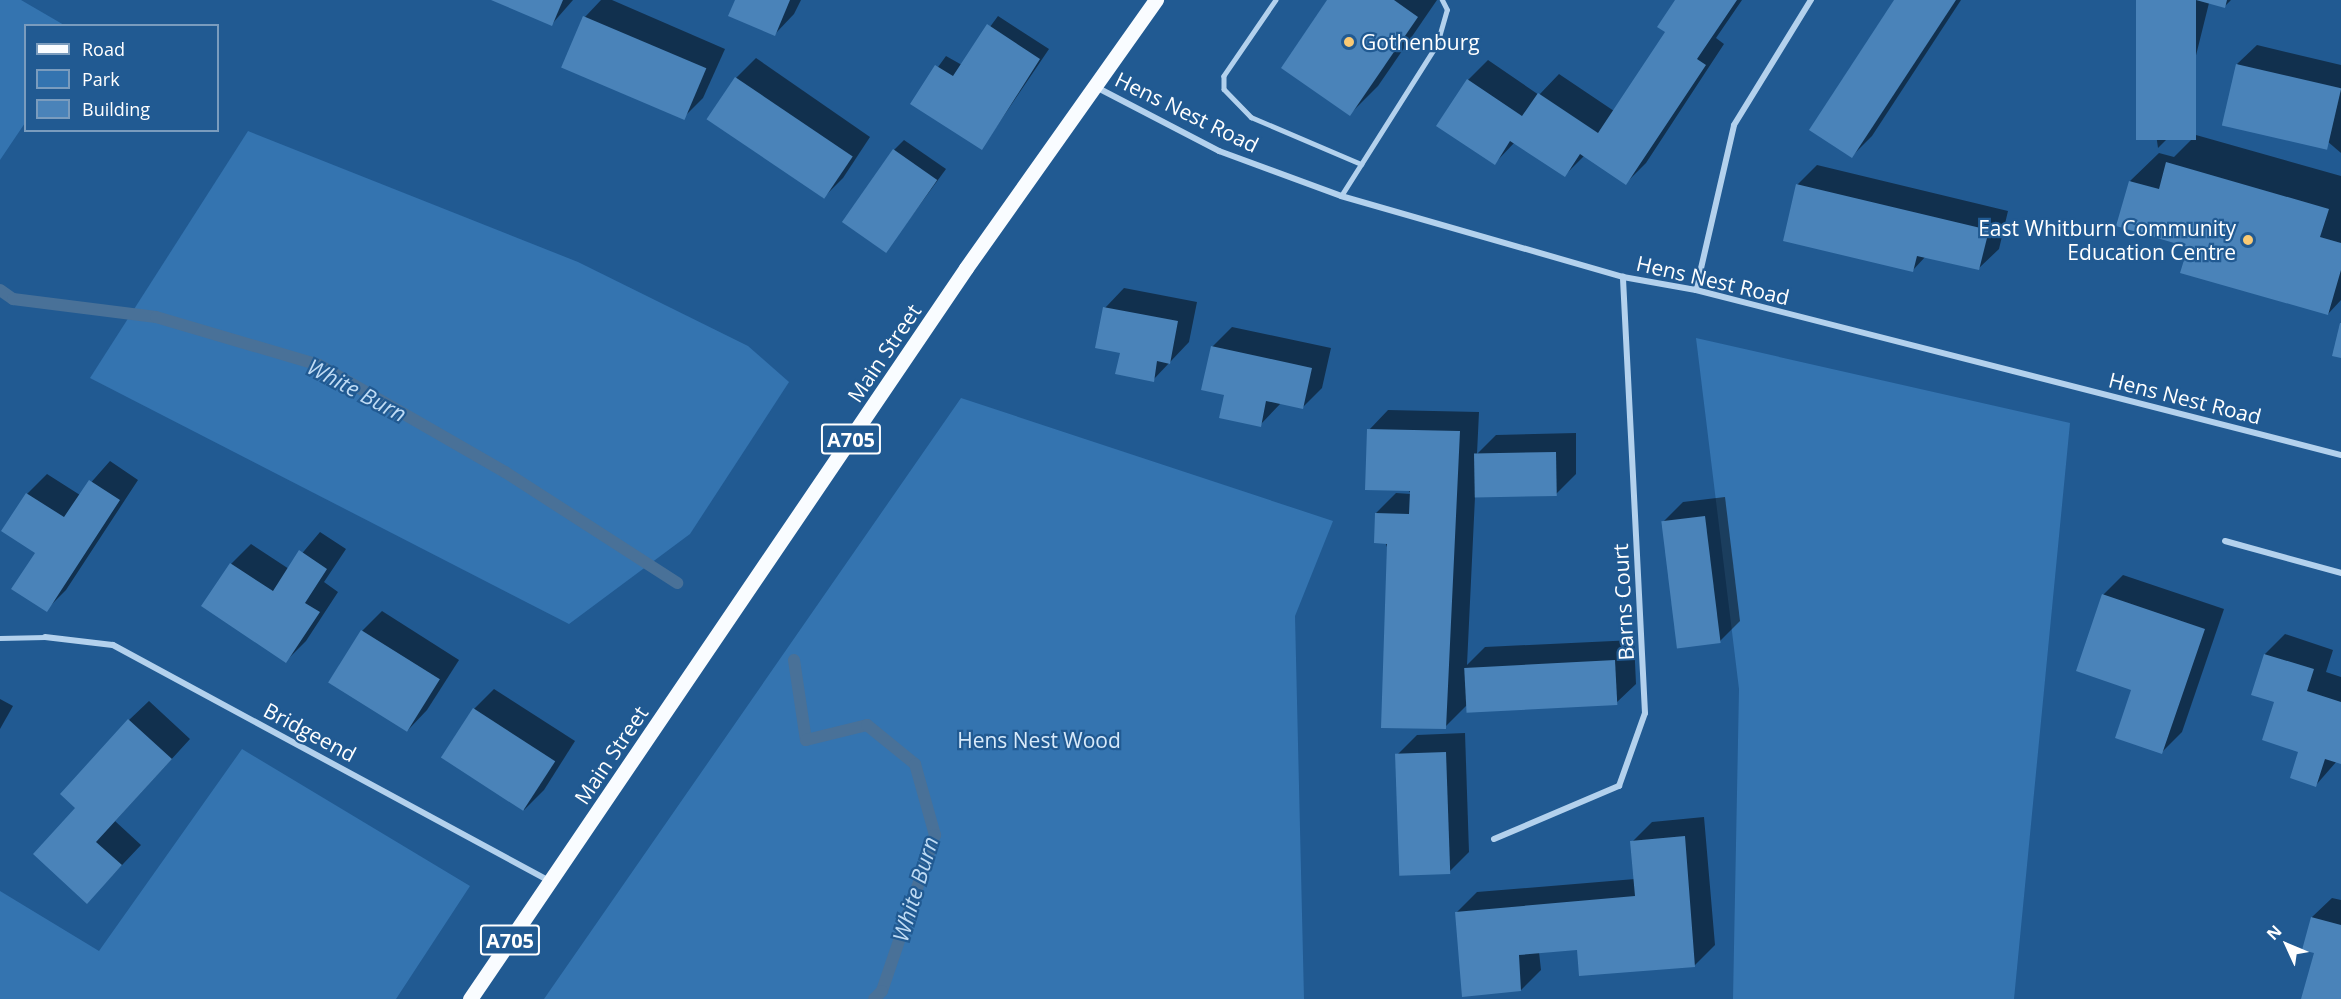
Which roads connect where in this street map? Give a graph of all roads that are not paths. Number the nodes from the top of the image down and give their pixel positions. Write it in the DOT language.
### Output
graph roads {
  1 [pos="1156,0"];
  2 [pos="1276,0"];
  3 [pos="1442,0"];
  4 [pos="1811,0"];
  5 [pos="1096,86"];
  6 [pos="1361,164"];
  7 [pos="1341,196"];
  8 [pos="1623,277"];
  9 [pos="1696,290"];
  10 [pos="2341,455"];
  11 [pos="2225,541"];
  12 [pos="2341,573"];
  13 [pos="45,637"];
  14 [pos="0,638"];
  15 [pos="1494,839"];
  16 [pos="551,881"];
  17 [pos="470,999"];
  1 -- 5 [label="main road, Main Street / A705"];
  2 -- 6 [label="lane"];
  3 -- 6 [label="lane"];
  4 -- 9 [label="street"];
  5 -- 7 [label="street, Hens Nest Road"];
  5 -- 16 [label="main road, Main Street / A705"];
  6 -- 7 [label="lane"];
  7 -- 8 [label="street, Hens Nest Road"];
  8 -- 9 [label="street, Hens Nest Road"];
  8 -- 15 [label="street, Barns Court"];
  9 -- 10 [label="street, Hens Nest Road"];
  11 -- 12 [label="street"];
  13 -- 14 [label="lane"];
  13 -- 16 [label="street, Bridgeend"];
  16 -- 17 [label="main road, A705"];
}
